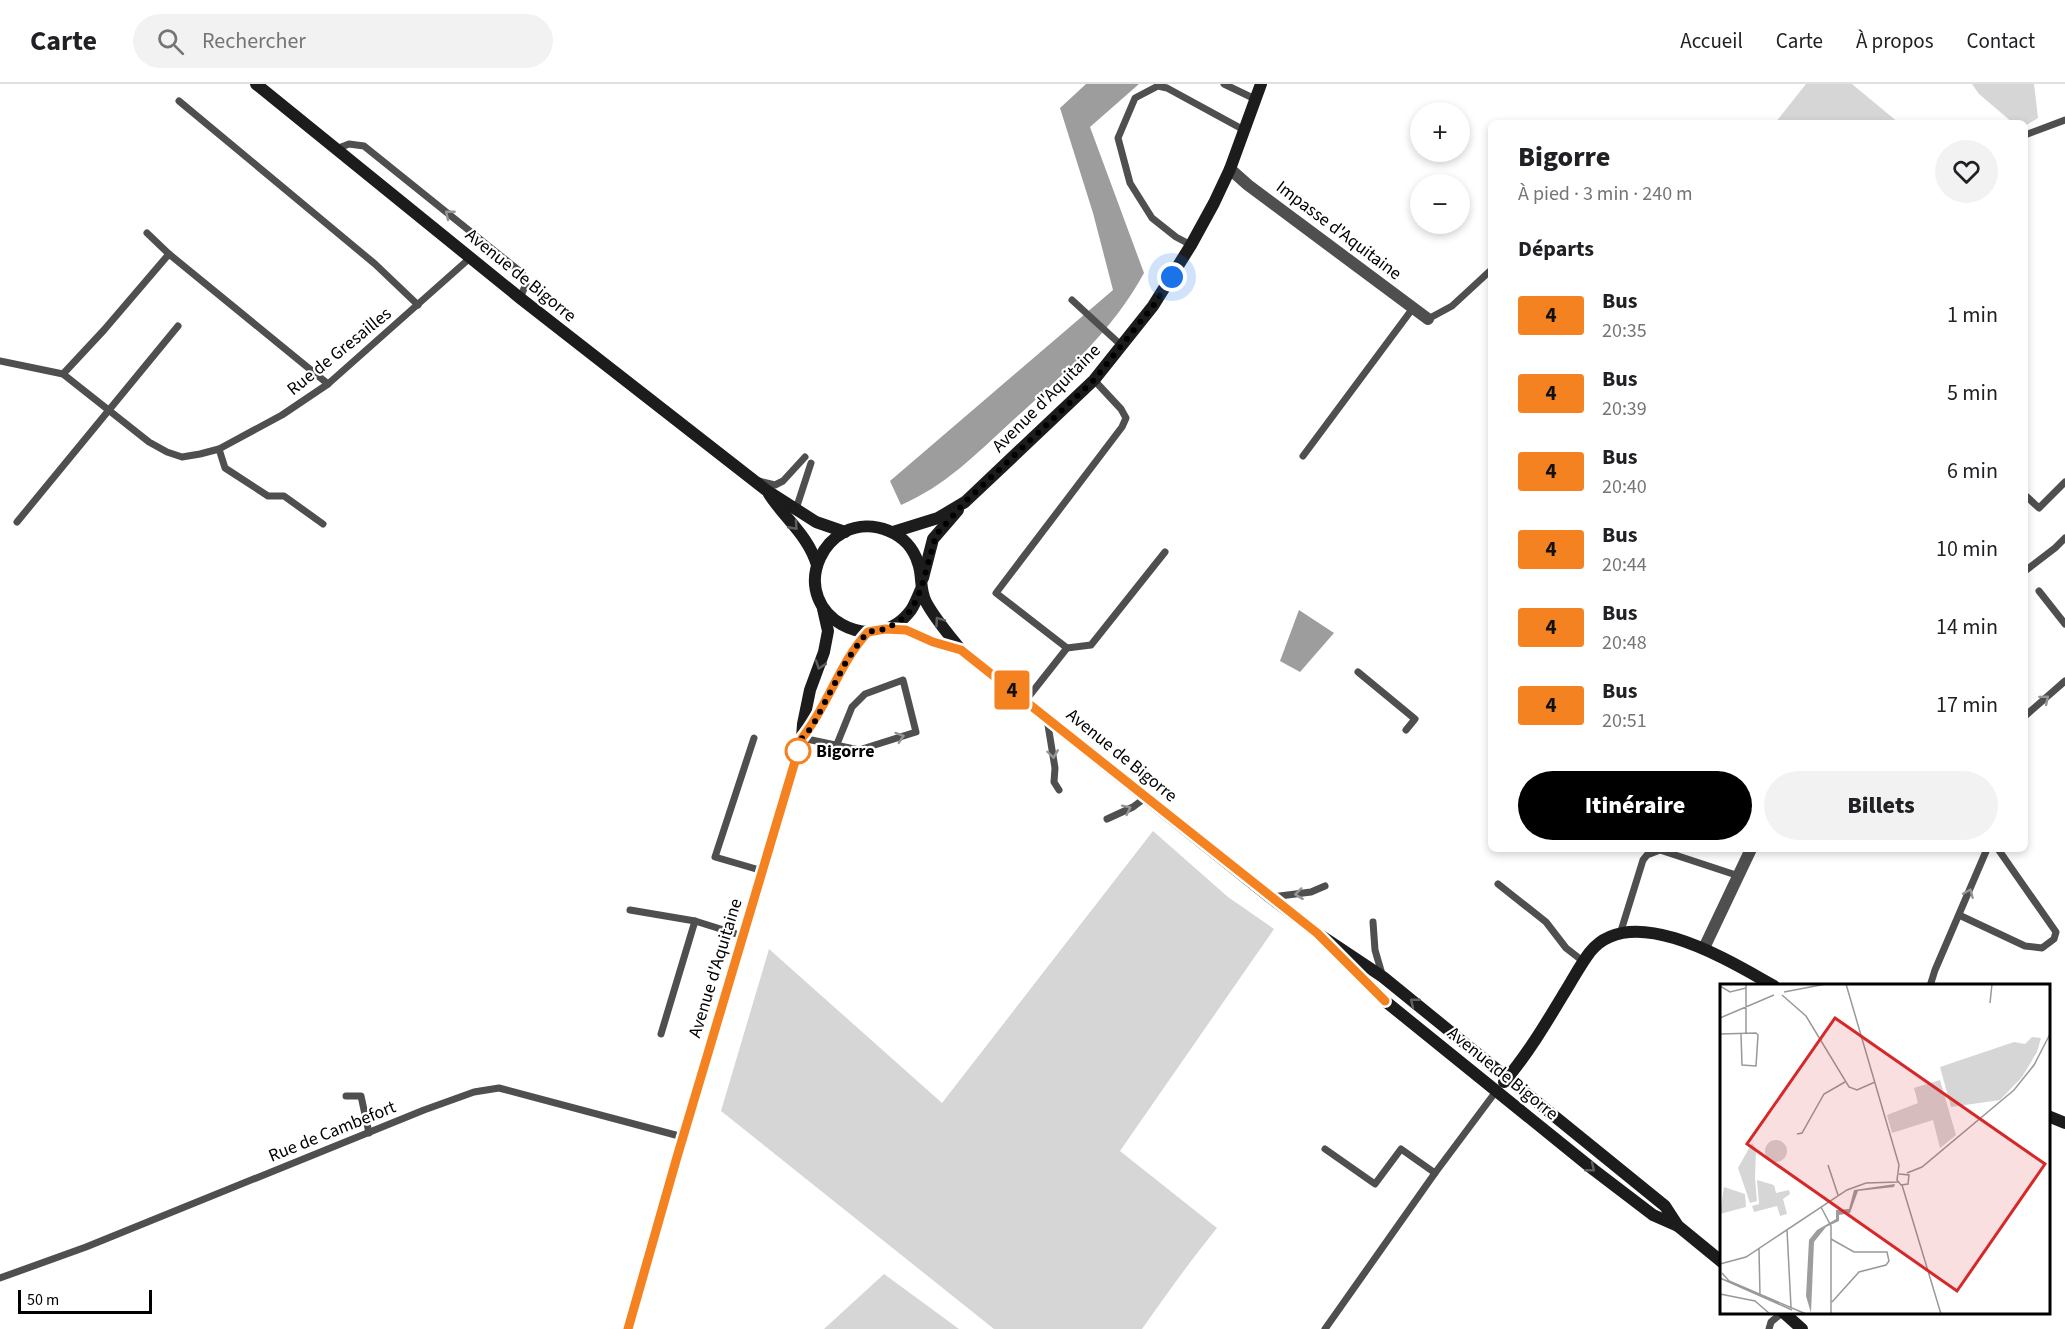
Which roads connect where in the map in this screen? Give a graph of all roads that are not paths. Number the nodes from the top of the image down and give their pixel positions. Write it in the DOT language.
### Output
graph roads {
  1 [pos="256,84"];
  2 [pos="1224,84"];
  3 [pos="1261,84"];
  4 [pos="1256,99"];
  5 [pos="178,101"];
  6 [pos="2065,120"];
  7 [pos="1244,130"];
  8 [pos="2028,134"];
  9 [pos="336,149"];
  10 [pos="1230,169"];
  11 [pos="147,233"];
  12 [pos="1191,245"];
  13 [pos="169,254"];
  14 [pos="470,258"];
  15 [pos="1488,273"];
  16 [pos="520,298"];
  17 [pos="1072,300"];
  18 [pos="418,305"];
  19 [pos="1413,308"];
  20 [pos="1428,320"];
  21 [pos="178,326"];
  22 [pos="1122,346"];
  23 [pos="0,362"];
  24 [pos="63,374"];
  25 [pos="1094,380"];
  26 [pos="328,384"];
  27 [pos="109,409"];
  28 [pos="219,449"];
  29 [pos="1303,456"];
  30 [pos="804,457"];
  31 [pos="811,463"];
  32 [pos="753,480"];
  33 [pos="2065,482"];
  34 [pos="766,490"];
  35 [pos="2028,498"];
  36 [pos="965,502"];
  37 [pos="796,508"];
  38 [pos="17,522"];
  39 [pos="323,524"];
  40 [pos="845,532"];
  41 [pos="893,532"];
  42 [pos="2065,538"];
  43 [pos="1165,552"];
  44 [pos="817,565"];
  45 [pos="2028,569"];
  46 [pos="921,587"];
  47 [pos="2039,591"];
  48 [pos="823,608"];
  49 [pos="2065,624"];
  50 [pos="885,629"];
  51 [pos="868,632"];
  52 [pos="1067,648"];
  53 [pos="961,650"];
  54 [pos="1358,672"];
  55 [pos="2065,681"];
  56 [pos="1026,700"];
  57 [pos="2028,713"];
  58 [pos="1046,717"];
  59 [pos="1406,730"];
  60 [pos="754,738"];
  61 [pos="802,738"];
  62 [pos="837,744"];
  63 [pos="1059,790"];
  64 [pos="1146,798"];
  65 [pos="1107,819"];
  66 [pos="1655,852"];
  67 [pos="1666,852"];
  68 [pos="1750,852"];
  69 [pos="1986,852"];
  70 [pos="2000,852"];
  71 [pos="763,871"];
  72 [pos="1740,876"];
  73 [pos="1498,884"];
  74 [pos="1325,886"];
  75 [pos="1271,898"];
  76 [pos="630,910"];
  77 [pos="1959,915"];
  78 [pos="695,921"];
  79 [pos="1373,922"];
  80 [pos="1317,933"];
  81 [pos="1620,934"];
  82 [pos="743,936"];
  83 [pos="1704,948"];
  84 [pos="1584,962"];
  85 [pos="1383,977"];
  86 [pos="1770,984"];
  87 [pos="1931,984"];
  88 [pos="661,1034"];
  89 [pos="1502,1085"];
  90 [pos="346,1096"];
  91 [pos="2050,1116"];
  92 [pos="2065,1123"];
  93 [pos="369,1133"];
  94 [pos="683,1137"];
  95 [pos="1325,1149"];
  96 [pos="1435,1173"];
  97 [pos="1678,1226"];
  98 [pos="1720,1260"];
  99 [pos="0,1278"];
  100 [pos="1781,1314"];
  101 [pos="1785,1314"];
  102 [pos="628,1329"];
  103 [pos="1325,1329"];
  104 [pos="1769,1329"];
  105 [pos="1802,1329"];
  1 -- 9 [label="main road, Avenue de Bigorre"];
  2 -- 4 [label="lane"];
  3 -- 4 [label="main road, Avenue d'Aquitaine"];
  4 -- 7 [label="main road, Avenue d'Aquitaine"];
  5 -- 18 [label="lane"];
  6 -- 8 [label="lane"];
  7 -- 10 [label="main road, Avenue d'Aquitaine"];
  7 -- 12 [label="lane"];
  9 -- 14 [label="main road, Avenue de Bigorre"];
  16 -- 9 [label="lane, one-way"];
  10 -- 12 [label="main road, Avenue d'Aquitaine"];
  10 -- 19 [label="street, Impasse d'Aquitaine"];
  11 -- 13 [label="lane"];
  12 -- 22 [label="main road, Avenue d'Aquitaine"];
  13 -- 24 [label="lane"];
  13 -- 26 [label="lane"];
  14 -- 16 [label="main road, Avenue de Bigorre"];
  14 -- 18 [label="lane, Rue de Gresailles"];
  15 -- 20 [label="lane"];
  16 -- 32 [label="main road, Avenue de Bigorre"];
  17 -- 22 [label="lane"];
  18 -- 26 [label="lane, Rue de Gresailles"];
  19 -- 20 [label="street, Impasse d'Aquitaine"];
  19 -- 29 [label="lane"];
  21 -- 27 [label="lane"];
  22 -- 25 [label="main road, Avenue d'Aquitaine"];
  23 -- 24 [label="lane"];
  24 -- 27 [label="lane, Rue de Gresailles"];
  25 -- 36 [label="main road, Avenue d'Aquitaine"];
  25 -- 52 [label="lane"];
  26 -- 28 [label="lane, Rue de Gresailles"];
  27 -- 28 [label="lane, Rue de Gresailles"];
  27 -- 38 [label="lane"];
  28 -- 39 [label="lane"];
  30 -- 32 [label="lane"];
  31 -- 37 [label="lane"];
  32 -- 34 [label="main road, Avenue de Bigorre"];
  33 -- 35 [label="lane"];
  34 -- 37 [label="main road, Avenue de Bigorre"];
  34 -- 44 [label="main road, Avenue de Bigorre, one-way"];
  36 -- 41 [label="main road, Avenue d'Aquitaine"];
  36 -- 46 [label="main road"];
  37 -- 40 [label="main road, Avenue de Bigorre"];
  40 -- 41 [label="main road"];
  40 -- 44 [label="main road"];
  41 -- 46 [label="main road"];
  42 -- 45 [label="lane"];
  43 -- 52 [label="lane"];
  44 -- 48 [label="main road"];
  46 -- 50 [label="main road"];
  53 -- 46 [label="main road, Avenue de Bigorre, one-way"];
  47 -- 49 [label="lane"];
  48 -- 51 [label="main road"];
  48 -- 61 [label="main road, one-way"];
  50 -- 51 [label="main road"];
  50 -- 53 [label="main road, Avenue de Bigorre"];
  51 -- 61 [label="main road, Avenue d'Aquitaine"];
  52 -- 56 [label="lane"];
  53 -- 56 [label="main road, Avenue de Bigorre"];
  54 -- 59 [label="lane"];
  57 -- 55 [label="lane, one-way"];
  56 -- 58 [label="main road, Avenue de Bigorre"];
  58 -- 63 [label="lane, one-way"];
  58 -- 64 [label="main road, Avenue de Bigorre"];
  60 -- 71 [label="lane"];
  61 -- 62 [label="lane"];
  61 -- 71 [label="main road, Avenue d'Aquitaine"];
  62 -- 62 [label="lane, one-way"];
  65 -- 64 [label="lane, one-way"];
  64 -- 75 [label="main road, Avenue de Bigorre"];
  66 -- 81 [label="lane"];
  67 -- 72 [label="lane"];
  68 -- 72 [label="street"];
  77 -- 69 [label="lane, one-way"];
  70 -- 77 [label="lane"];
  71 -- 82 [label="main road, Avenue d'Aquitaine"];
  72 -- 83 [label="street"];
  73 -- 84 [label="lane"];
  74 -- 75 [label="lane, one-way"];
  75 -- 80 [label="main road, Avenue de Bigorre"];
  76 -- 78 [label="lane"];
  77 -- 87 [label="lane"];
  78 -- 82 [label="lane"];
  78 -- 88 [label="lane"];
  79 -- 85 [label="lane"];
  80 -- 85 [label="main road, Avenue de Bigorre"];
  80 -- 89 [label="main road, Avenue de Bigorre"];
  81 -- 83 [label="main road"];
  81 -- 84 [label="main road"];
  82 -- 94 [label="main road, Avenue d'Aquitaine"];
  83 -- 86 [label="main road"];
  84 -- 89 [label="main road"];
  89 -- 85 [label="main road, Avenue de Bigorre, one-way"];
  89 -- 96 [label="lane"];
  89 -- 97 [label="main road, Avenue de Bigorre, one-way"];
  89 -- 97 [label="main road, Avenue de Bigorre"];
  90 -- 93 [label="lane"];
  91 -- 92 [label="main road"];
  93 -- 94 [label="lane, Rue de Cambefort"];
  93 -- 99 [label="lane, Rue de Cambefort"];
  94 -- 102 [label="main road, Avenue d'Aquitaine"];
  95 -- 96 [label="lane"];
  96 -- 103 [label="lane"];
  97 -- 98 [label="main road, Avenue de Bigorre"];
  100 -- 104 [label="lane"];
  101 -- 105 [label="main road"];
}
